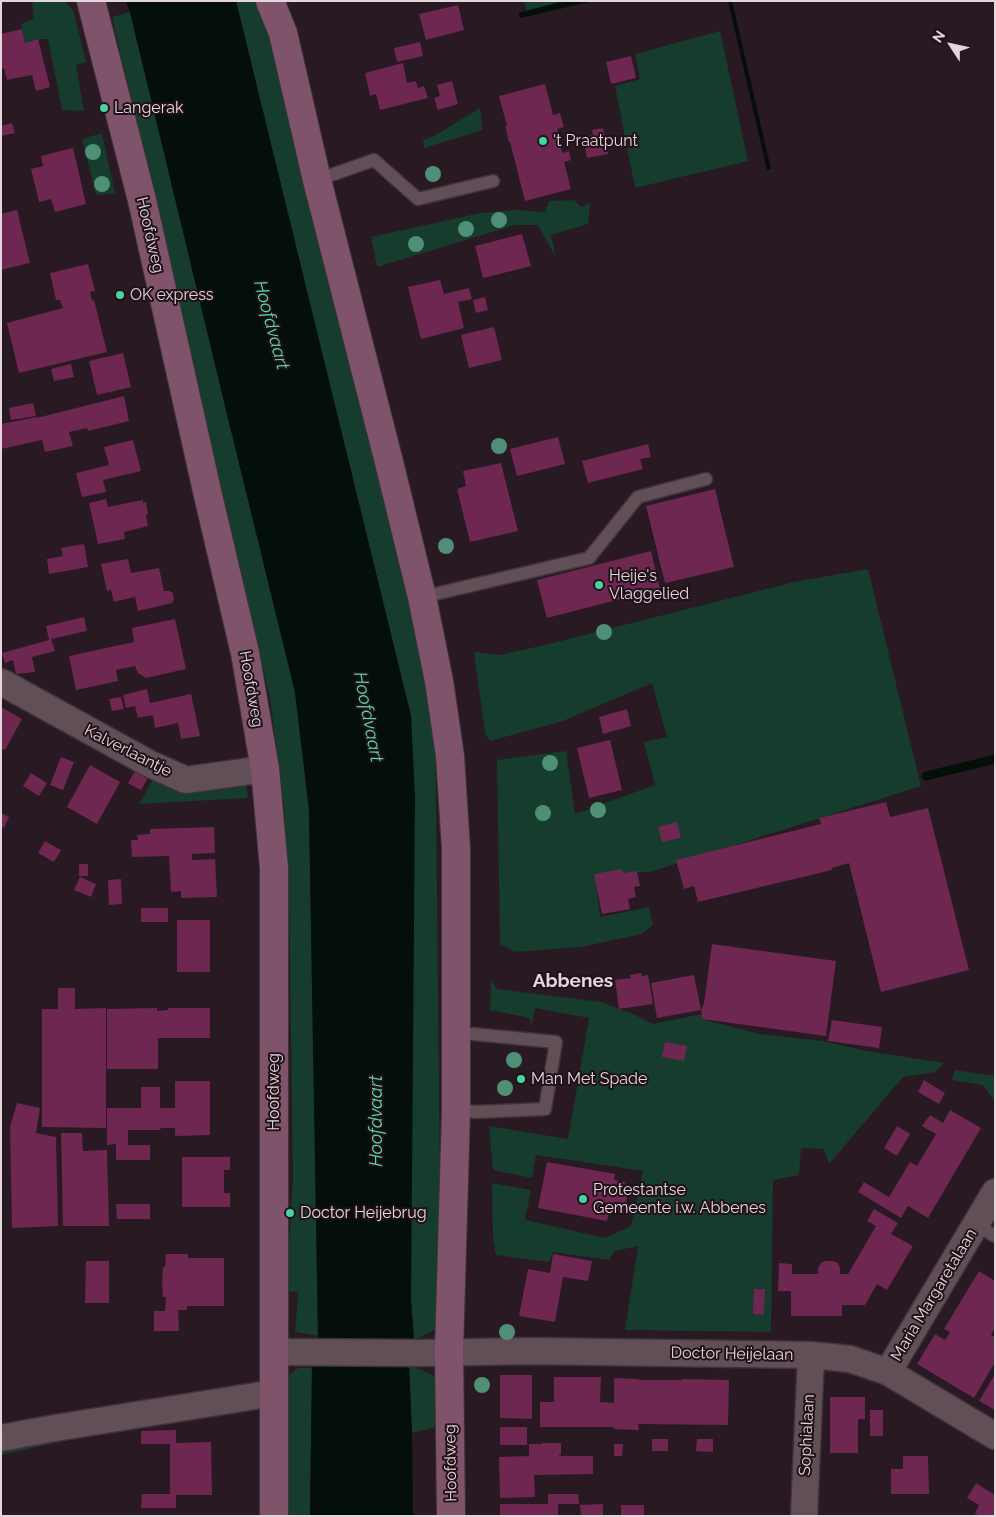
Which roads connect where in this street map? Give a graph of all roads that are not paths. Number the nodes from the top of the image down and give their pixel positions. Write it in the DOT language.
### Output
graph roads {
  1 [pos="91,1"];
  2 [pos="270,1"];
  3 [pos="285,1"];
  4 [pos="283,33"];
  5 [pos="318,180"];
  6 [pos="493,181"];
  7 [pos="706,479"];
  8 [pos="422,597"];
  9 [pos="1,682"];
  10 [pos="265,769"];
  11 [pos="456,1034"];
  12 [pos="456,1110"];
  13 [pos="995,1192"];
  14 [pos="985,1230"];
  15 [pos="450,1351"];
  16 [pos="275,1352"];
  17 [pos="811,1355"];
  18 [pos="888,1372"];
  19 [pos="274,1393"];
  20 [pos="995,1436"];
  21 [pos="1,1438"];
  22 [pos="274,1516"];
  23 [pos="451,1516"];
  24 [pos="804,1516"];
  1 -- 10 [label="main road, Hoofdweg"];
  2 -- 4 [label="main road, Hoofdweg"];
  3 -- 4 [label="main road, Hoofdweg"];
  4 -- 5 [label="main road, Hoofdweg"];
  5 -- 6 [label="lane"];
  5 -- 8 [label="main road, Hoofdweg"];
  7 -- 8 [label="lane"];
  8 -- 11 [label="main road, Hoofdweg"];
  9 -- 10 [label="street, Kalverlaantje"];
  10 -- 16 [label="main road, Hoofdweg"];
  11 -- 12 [label="main road, Hoofdweg"];
  11 -- 12 [label="lane"];
  12 -- 15 [label="main road, Hoofdweg"];
  13 -- 14 [label="street, Maria Margaretalaan"];
  14 -- 18 [label="street, Maria Margaretalaan"];
  15 -- 16 [label="street"];
  15 -- 17 [label="street, Doctor Heijelaan"];
  15 -- 23 [label="main road, Hoofdweg"];
  16 -- 19 [label="main road, Hoofdweg"];
  17 -- 18 [label="street, Doctor Heijelaan"];
  17 -- 24 [label="street, Sophialaan"];
  18 -- 20 [label="street, Doctor Heijelaan"];
  19 -- 21 [label="street"];
  19 -- 22 [label="main road, Hoofdweg"];
}
